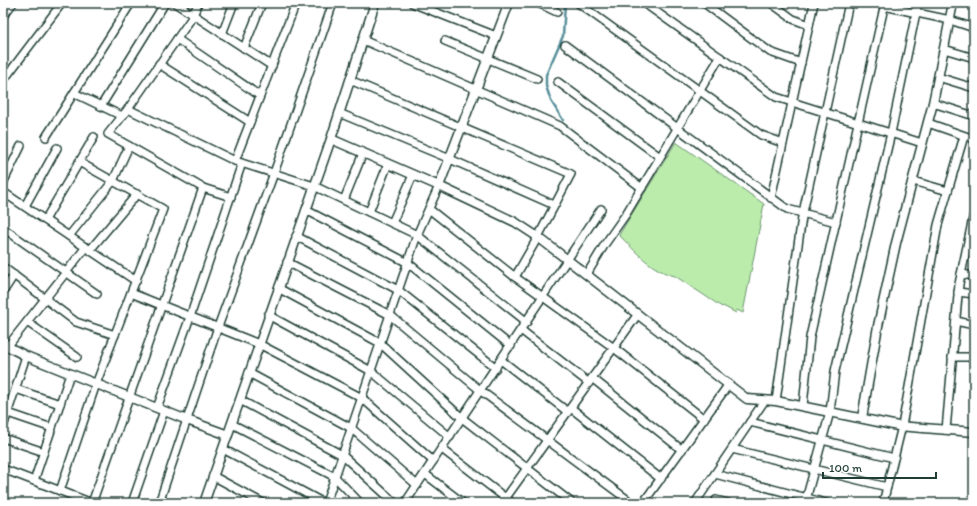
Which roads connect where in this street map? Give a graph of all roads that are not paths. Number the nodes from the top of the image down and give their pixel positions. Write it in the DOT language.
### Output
graph roads {
  1 [pos="13,3"];
  2 [pos="62,3"];
  3 [pos="131,3"];
  4 [pos="165,3"];
  5 [pos="175,3"];
  6 [pos="198,3"];
  7 [pos="234,3"];
  8 [pos="262,3"];
  9 [pos="296,3"];
  10 [pos="333,3"];
  11 [pos="375,3"];
  12 [pos="412,3"];
  13 [pos="509,3"];
  14 [pos="538,3"];
  15 [pos="578,3"];
  16 [pos="644,3"];
  17 [pos="704,3"];
  18 [pos="771,3"];
  19 [pos="814,3"];
  20 [pos="849,3"];
  21 [pos="918,3"];
  22 [pos="953,3"];
  23 [pos="885,5"];
  24 [pos="557,12"];
  25 [pos="916,13"];
  26 [pos="3,16"];
  27 [pos="193,16"];
  28 [pos="950,20"];
  29 [pos="809,25"];
  30 [pos="974,28"];
  31 [pos="222,34"];
  32 [pos="496,36"];
  33 [pos="177,39"];
  34 [pos="363,40"];
  35 [pos="445,42"];
  36 [pos="564,45"];
  37 [pos="244,48"];
  38 [pos="944,50"];
  39 [pos="720,57"];
  40 [pos="974,58"];
  41 [pos="487,59"];
  42 [pos="801,63"];
  43 [pos="160,64"];
  44 [pos="272,66"];
  45 [pos="938,77"];
  46 [pos="537,79"];
  47 [pos="350,80"];
  48 [pos="3,81"];
  49 [pos="558,82"];
  50 [pos="974,88"];
  51 [pos="476,89"];
  52 [pos="700,90"];
  53 [pos="74,92"];
  54 [pos="260,96"];
  55 [pos="792,102"];
  56 [pos="933,103"];
  57 [pos="101,106"];
  58 [pos="128,109"];
  59 [pos="824,112"];
  60 [pos="339,113"];
  61 [pos="122,116"];
  62 [pos="974,116"];
  63 [pos="250,122"];
  64 [pos="858,123"];
  65 [pos="928,123"];
  66 [pos="462,127"];
  67 [pos="677,128"];
  68 [pos="891,133"];
  69 [pos="964,136"];
  70 [pos="46,137"];
  71 [pos="94,137"];
  72 [pos="331,139"];
  73 [pos="974,139"];
  74 [pos="783,143"];
  75 [pos="922,143"];
  76 [pos="21,146"];
  77 [pos="129,146"];
  78 [pos="57,148"];
  79 [pos="363,153"];
  80 [pos="660,157"];
  81 [pos="450,159"];
  82 [pos="79,162"];
  83 [pos="239,162"];
  84 [pos="388,164"];
  85 [pos="274,172"];
  86 [pos="413,175"];
  87 [pos="113,181"];
  88 [pos="912,181"];
  89 [pos="3,182"];
  90 [pos="314,186"];
  91 [pos="439,186"];
  92 [pos="203,188"];
  93 [pos="642,188"];
  94 [pos="948,191"];
  95 [pos="3,192"];
  96 [pos="137,194"];
  97 [pos="231,197"];
  98 [pos="771,198"];
  99 [pos="344,200"];
  100 [pos="554,205"];
  101 [pos="25,206"];
  102 [pos="429,209"];
  103 [pos="601,209"];
  104 [pos="306,210"];
  105 [pos="369,212"];
  106 [pos="803,213"];
  107 [pos="974,214"];
  108 [pos="45,220"];
  109 [pos="836,222"];
  110 [pos="392,223"];
  111 [pos="3,228"];
  112 [pos="417,235"];
  113 [pos="69,236"];
  114 [pos="296,236"];
  115 [pos="538,237"];
  116 [pos="971,241"];
  117 [pos="88,249"];
  118 [pos="568,260"];
  119 [pos="287,262"];
  120 [pos="408,263"];
  121 [pos="3,267"];
  122 [pos="66,272"];
  123 [pos="587,274"];
  124 [pos="961,274"];
  125 [pos="14,275"];
  126 [pos="974,276"];
  127 [pos="515,277"];
  128 [pos="136,281"];
  129 [pos="278,288"];
  130 [pos="398,290"];
  131 [pos="3,292"];
  132 [pos="958,292"];
  133 [pos="131,293"];
  134 [pos="96,294"];
  135 [pos="974,294"];
  136 [pos="543,297"];
  137 [pos="45,299"];
  138 [pos="161,305"];
  139 [pos="638,314"];
  140 [pos="390,315"];
  141 [pos="190,316"];
  142 [pos="268,316"];
  143 [pos="956,321"];
  144 [pos="27,322"];
  145 [pos="527,322"];
  146 [pos="974,325"];
  147 [pos="218,328"];
  148 [pos="522,330"];
  149 [pos="115,335"];
  150 [pos="380,343"];
  151 [pos="259,344"];
  152 [pos="5,346"];
  153 [pos="511,346"];
  154 [pos="614,348"];
  155 [pos="26,356"];
  156 [pos="77,357"];
  157 [pos="952,357"];
  158 [pos="974,358"];
  159 [pos="501,360"];
  160 [pos="496,368"];
  161 [pos="371,371"];
  162 [pos="249,373"];
  163 [pos="70,374"];
  164 [pos="590,381"];
  165 [pos="96,384"];
  166 [pos="729,384"];
  167 [pos="16,389"];
  168 [pos="481,390"];
  169 [pos="129,397"];
  170 [pos="362,398"];
  171 [pos="240,400"];
  172 [pos="765,400"];
  173 [pos="776,401"];
  174 [pos="60,404"];
  175 [pos="803,406"];
  176 [pos="161,409"];
  177 [pos="569,410"];
  178 [pos="830,412"];
  179 [pos="8,413"];
  180 [pos="462,418"];
  181 [pos="862,418"];
  182 [pos="704,419"];
  183 [pos="187,420"];
  184 [pos="750,422"];
  185 [pos="232,424"];
  186 [pos="902,426"];
  187 [pos="3,427"];
  188 [pos="52,428"];
  189 [pos="351,428"];
  190 [pos="946,430"];
  191 [pos="974,432"];
  192 [pos="228,435"];
  193 [pos="450,437"];
  194 [pos="3,438"];
  195 [pos="547,440"];
  196 [pos="822,440"];
  197 [pos="223,449"];
  198 [pos="442,449"];
  199 [pos="732,449"];
  200 [pos="682,450"];
  201 [pos="44,452"];
  202 [pos="342,455"];
  203 [pos="894,458"];
  204 [pos="433,461"];
  205 [pos="527,468"];
  206 [pos="3,469"];
  207 [pos="814,469"];
  208 [pos="425,474"];
  209 [pos="715,474"];
  210 [pos="213,476"];
  211 [pos="335,477"];
  212 [pos="661,479"];
  213 [pos="34,481"];
  214 [pos="417,485"];
  215 [pos="887,487"];
  216 [pos="60,491"];
  217 [pos="716,500"];
  218 [pos="805,500"];
  219 [pos="506,501"];
  220 [pos="205,502"];
  221 [pos="408,502"];
  222 [pos="92,503"];
  223 [pos="132,503"];
  224 [pos="159,503"];
  225 [pos="263,503"];
  226 [pos="325,503"];
  227 [pos="360,503"];
  228 [pos="395,503"];
  229 [pos="463,503"];
  230 [pos="572,503"];
  231 [pos="632,503"];
  232 [pos="643,503"];
  233 [pos="695,503"];
  234 [pos="728,503"];
  235 [pos="826,503"];
  236 [pos="883,503"];
  1 -- 26 [label="street"];
  2 -- 48 [label="street"];
  3 -- 53 [label="street"];
  4 -- 57 [label="street"];
  5 -- 27 [label="street"];
  6 -- 27 [label="street"];
  7 -- 31 [label="street"];
  8 -- 37 [label="street"];
  9 -- 44 [label="street"];
  10 -- 85 [label="street"];
  11 -- 34 [label="street"];
  12 -- 32 [label="street"];
  13 -- 32 [label="street"];
  14 -- 24 [label="street"];
  15 -- 52 [label="street"];
  16 -- 39 [label="street"];
  17 -- 42 [label="street"];
  18 -- 29 [label="street"];
  19 -- 29 [label="street"];
  20 -- 59 [label="street"];
  21 -- 25 [label="street"];
  22 -- 28 [label="street"];
  23 -- 25 [label="street"];
  23 -- 64 [label="street"];
  25 -- 28 [label="street"];
  25 -- 68 [label="street"];
  27 -- 31 [label="street"];
  27 -- 33 [label="street"];
  28 -- 30 [label="street"];
  28 -- 38 [label="street"];
  29 -- 42 [label="street"];
  31 -- 37 [label="street"];
  32 -- 41 [label="street"];
  33 -- 43 [label="street"];
  33 -- 54 [label="street"];
  34 -- 47 [label="street"];
  34 -- 51 [label="street"];
  35 -- 41 [label="street"];
  36 -- 67 [label="street"];
  37 -- 44 [label="street"];
  38 -- 40 [label="street"];
  38 -- 45 [label="street"];
  39 -- 52 [label="street"];
  39 -- 55 [label="street"];
  41 -- 46 [label="street"];
  41 -- 51 [label="street"];
  42 -- 55 [label="street"];
  43 -- 58 [label="street"];
  43 -- 63 [label="street"];
  44 -- 54 [label="street"];
  45 -- 50 [label="street"];
  45 -- 56 [label="street"];
  47 -- 60 [label="street"];
  47 -- 66 [label="street"];
  49 -- 80 [label="street"];
  51 -- 66 [label="street"];
  51 -- 93 [label="street"];
  52 -- 67 [label="street"];
  52 -- 74 [label="street"];
  53 -- 57 [label="street"];
  53 -- 70 [label="street"];
  54 -- 63 [label="street"];
  55 -- 59 [label="street"];
  55 -- 74 [label="street"];
  56 -- 62 [label="street"];
  56 -- 65 [label="street"];
  57 -- 61 [label="street"];
  58 -- 61 [label="street"];
  58 -- 83 [label="street"];
  59 -- 64 [label="street"];
  59 -- 106 [label="street"];
  60 -- 72 [label="street"];
  60 -- 81 [label="street"];
  61 -- 77 [label="street"];
  63 -- 83 [label="street"];
  64 -- 68 [label="street"];
  64 -- 109 [label="street"];
  65 -- 69 [label="street"];
  65 -- 75 [label="street"];
  66 -- 81 [label="street"];
  66 -- 100 [label="street"];
  67 -- 80 [label="street"];
  67 -- 98 [label="street"];
  68 -- 75 [label="street"];
  68 -- 178 [label="street"];
  69 -- 73 [label="street"];
  69 -- 94 [label="street"];
  71 -- 82 [label="street"];
  72 -- 79 [label="street"];
  72 -- 90 [label="street"];
  74 -- 98 [label="street"];
  75 -- 88 [label="street"];
  76 -- 89 [label="street"];
  77 -- 87 [label="street"];
  77 -- 92 [label="street"];
  78 -- 101 [label="street"];
  79 -- 84 [label="street"];
  79 -- 99 [label="street"];
  80 -- 93 [label="street"];
  81 -- 91 [label="street"];
  81 -- 100 [label="street"];
  82 -- 87 [label="street"];
  82 -- 108 [label="street"];
  83 -- 85 [label="street"];
  83 -- 97 [label="street"];
  84 -- 86 [label="street"];
  84 -- 105 [label="street"];
  85 -- 90 [label="street"];
  85 -- 147 [label="street"];
  86 -- 91 [label="street"];
  86 -- 110 [label="street"];
  87 -- 96 [label="street"];
  87 -- 113 [label="street"];
  88 -- 94 [label="street"];
  88 -- 181 [label="street"];
  90 -- 99 [label="street"];
  90 -- 104 [label="street"];
  91 -- 102 [label="street"];
  91 -- 115 [label="street"];
  92 -- 97 [label="street"];
  92 -- 138 [label="street"];
  93 -- 123 [label="street"];
  94 -- 186 [label="street"];
  95 -- 101 [label="street"];
  96 -- 117 [label="street"];
  96 -- 128 [label="street"];
  97 -- 141 [label="street"];
  98 -- 106 [label="street"];
  99 -- 105 [label="street"];
  100 -- 115 [label="street"];
  101 -- 108 [label="street"];
  102 -- 112 [label="street"];
  102 -- 127 [label="street"];
  103 -- 118 [label="street"];
  104 -- 114 [label="street"];
  104 -- 120 [label="street"];
  105 -- 110 [label="street"];
  106 -- 109 [label="street"];
  106 -- 173 [label="street"];
  107 -- 116 [label="street"];
  108 -- 113 [label="street"];
  109 -- 175 [label="street"];
  110 -- 112 [label="street"];
  111 -- 122 [label="street"];
  112 -- 120 [label="street"];
  112 -- 145 [label="street"];
  113 -- 117 [label="street"];
  114 -- 119 [label="street"];
  114 -- 130 [label="street"];
  115 -- 118 [label="street"];
  115 -- 127 [label="street"];
  116 -- 124 [label="street"];
  117 -- 122 [label="street"];
  117 -- 128 [label="street"];
  118 -- 123 [label="street"];
  118 -- 136 [label="street"];
  119 -- 129 [label="street"];
  119 -- 140 [label="street"];
  120 -- 130 [label="street"];
  120 -- 153 [label="street"];
  121 -- 125 [label="street"];
  122 -- 134 [label="street"];
  122 -- 137 [label="street"];
  123 -- 139 [label="street"];
  124 -- 126 [label="street"];
  124 -- 132 [label="street"];
  125 -- 131 [label="street"];
  125 -- 137 [label="street"];
  127 -- 136 [label="street"];
  128 -- 133 [label="street"];
  129 -- 142 [label="street"];
  129 -- 150 [label="street"];
  130 -- 140 [label="street"];
  130 -- 160 [label="street"];
  132 -- 135 [label="street"];
  132 -- 143 [label="street"];
  133 -- 138 [label="street"];
  133 -- 149 [label="street"];
  136 -- 145 [label="street"];
  136 -- 154 [label="street"];
  137 -- 144 [label="street"];
  137 -- 149 [label="street"];
  138 -- 141 [label="street"];
  138 -- 169 [label="street"];
  139 -- 154 [label="street"];
  139 -- 166 [label="street"];
  140 -- 150 [label="street"];
  140 -- 168 [label="street"];
  141 -- 147 [label="street"];
  141 -- 176 [label="street"];
  142 -- 151 [label="street"];
  142 -- 161 [label="street"];
  143 -- 146 [label="street"];
  143 -- 157 [label="street"];
  144 -- 152 [label="street"];
  144 -- 156 [label="street"];
  145 -- 148 [label="street"];
  147 -- 151 [label="street"];
  147 -- 183 [label="street"];
  148 -- 153 [label="street"];
  148 -- 164 [label="street"];
  149 -- 165 [label="street"];
  150 -- 161 [label="street"];
  150 -- 180 [label="street"];
  151 -- 162 [label="street"];
  151 -- 170 [label="street"];
  152 -- 155 [label="street"];
  153 -- 159 [label="street"];
  154 -- 164 [label="street"];
  154 -- 182 [label="street"];
  155 -- 163 [label="street"];
  155 -- 167 [label="street"];
  157 -- 158 [label="street"];
  157 -- 190 [label="street"];
  159 -- 160 [label="street"];
  159 -- 177 [label="street"];
  160 -- 168 [label="street"];
  161 -- 170 [label="street"];
  161 -- 193 [label="street"];
  162 -- 171 [label="street"];
  162 -- 189 [label="street"];
  163 -- 165 [label="street"];
  163 -- 174 [label="street"];
  164 -- 177 [label="street"];
  164 -- 200 [label="street"];
  165 -- 169 [label="street"];
  165 -- 216 [label="street"];
  166 -- 172 [label="street"];
  166 -- 182 [label="street"];
  167 -- 174 [label="street"];
  167 -- 179 [label="street"];
  168 -- 180 [label="street"];
  168 -- 195 [label="street"];
  169 -- 176 [label="street"];
  169 -- 222 [label="street"];
  170 -- 189 [label="street"];
  170 -- 204 [label="street"];
  171 -- 185 [label="street"];
  171 -- 202 [label="street"];
  172 -- 173 [label="street"];
  172 -- 184 [label="street"];
  173 -- 175 [label="street"];
  174 -- 188 [label="street"];
  175 -- 178 [label="street"];
  176 -- 183 [label="street"];
  176 -- 223 [label="street"];
  177 -- 195 [label="street"];
  177 -- 212 [label="street"];
  178 -- 181 [label="street"];
  178 -- 196 [label="street"];
  179 -- 187 [label="street"];
  179 -- 188 [label="street"];
  180 -- 193 [label="street"];
  180 -- 205 [label="street"];
  181 -- 186 [label="street"];
  182 -- 200 [label="street"];
  183 -- 192 [label="street"];
  183 -- 224 [label="street"];
  184 -- 196 [label="street"];
  184 -- 199 [label="street"];
  185 -- 192 [label="street"];
  185 -- 211 [label="street"];
  186 -- 190 [label="street"];
  186 -- 203 [label="street"];
  188 -- 201 [label="street"];
  189 -- 202 [label="street"];
  189 -- 214 [label="street"];
  190 -- 191 [label="street"];
  192 -- 197 [label="street"];
  193 -- 198 [label="street"];
  194 -- 201 [label="street"];
  195 -- 205 [label="street"];
  195 -- 231 [label="street"];
  196 -- 203 [label="street"];
  196 -- 207 [label="street"];
  197 -- 210 [label="street"];
  197 -- 226 [label="street"];
  198 -- 204 [label="street"];
  198 -- 219 [label="street"];
  199 -- 207 [label="street"];
  199 -- 209 [label="street"];
  200 -- 212 [label="street"];
  201 -- 213 [label="street"];
  202 -- 211 [label="street"];
  202 -- 228 [label="street"];
  203 -- 215 [label="street"];
  204 -- 208 [label="street"];
  205 -- 219 [label="street"];
  205 -- 230 [label="street"];
  206 -- 213 [label="street"];
  207 -- 215 [label="street"];
  207 -- 218 [label="street"];
  208 -- 214 [label="street"];
  208 -- 229 [label="street"];
  209 -- 218 [label="street"];
  209 -- 233 [label="street"];
  210 -- 220 [label="street"];
  210 -- 225 [label="street"];
  211 -- 226 [label="street"];
  211 -- 227 [label="street"];
  212 -- 232 [label="street"];
  213 -- 216 [label="street"];
  214 -- 221 [label="street"];
  215 -- 236 [label="street"];
  216 -- 222 [label="street"];
  217 -- 234 [label="street"];
  218 -- 235 [label="street"];
}
